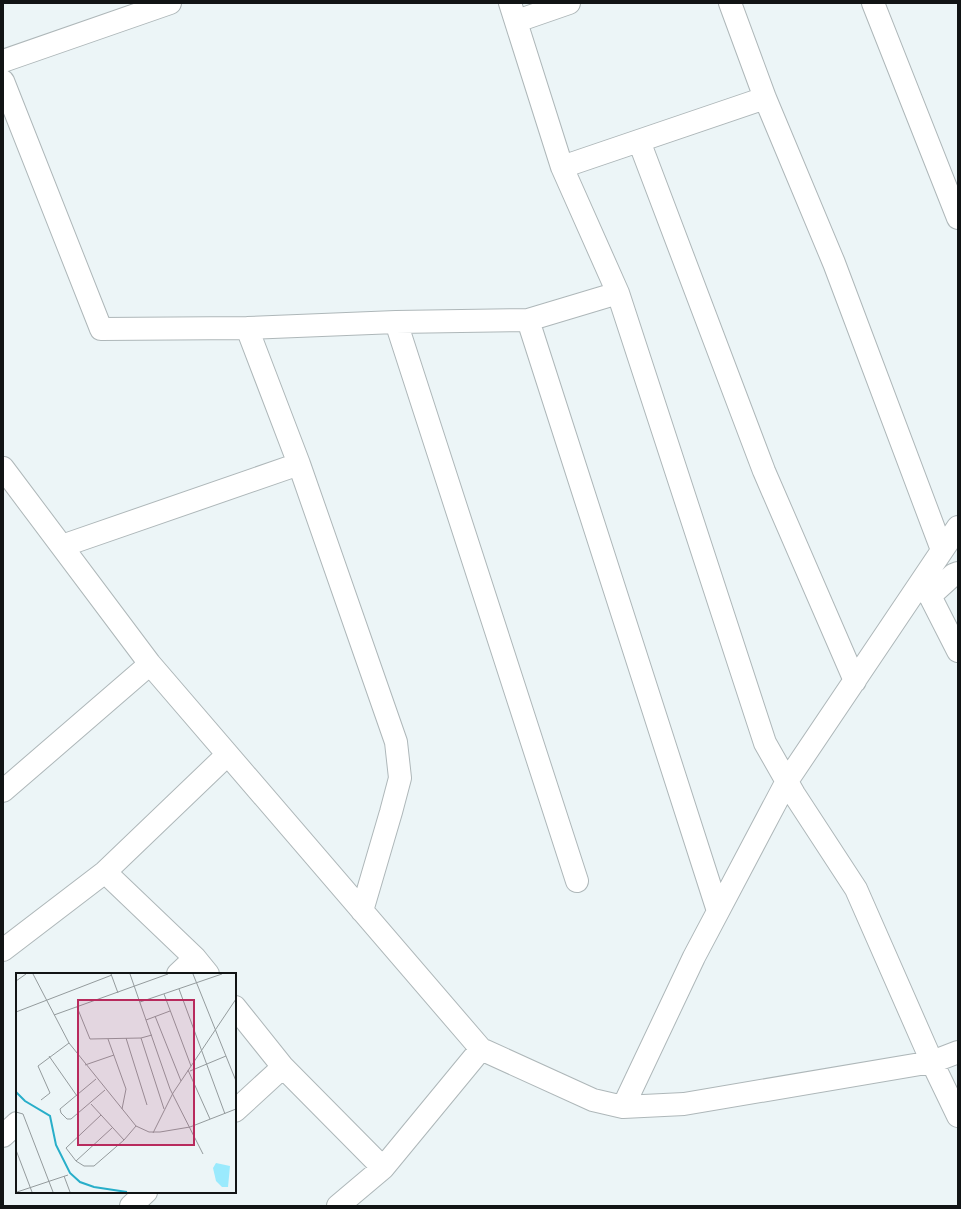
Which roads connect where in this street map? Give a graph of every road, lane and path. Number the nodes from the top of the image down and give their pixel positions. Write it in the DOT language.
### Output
graph roads {
  1 [pos="170,3"];
  2 [pos="569,3"];
  3 [pos="730,3"];
  4 [pos="873,3"];
  5 [pos="513,12"];
  6 [pos="3,61"];
  7 [pos="3,81"];
  8 [pos="765,98"];
  9 [pos="639,141"];
  10 [pos="562,167"];
  11 [pos="958,218"];
  12 [pos="618,293"];
  13 [pos="528,320"];
  14 [pos="396,322"];
  15 [pos="247,328"];
  16 [pos="299,464"];
  17 [pos="3,468"];
  18 [pos="958,526"];
  19 [pos="62,546"];
  20 [pos="942,550"];
  21 [pos="958,572"];
  22 [pos="924,591"];
  23 [pos="958,651"];
  24 [pos="150,664"];
  25 [pos="855,681"];
  26 [pos="227,755"];
  27 [pos="787,782"];
  28 [pos="3,791"];
  29 [pos="105,872"];
  30 [pos="577,881"];
  31 [pos="362,911"];
  32 [pos="718,911"];
  33 [pos="3,950"];
  34 [pos="202,966"];
  35 [pos="181,973"];
  36 [pos="236,1008"];
  37 [pos="481,1049"];
  38 [pos="958,1052"];
  39 [pos="932,1062"];
  40 [pos="283,1067"];
  41 [pos="623,1107"];
  42 [pos="236,1110"];
  43 [pos="958,1116"];
  44 [pos="16,1124"];
  45 [pos="3,1136"];
  46 [pos="383,1168"];
  47 [pos="145,1193"];
  48 [pos="131,1206"];
  49 [pos="338,1206"];
  1 -- 6 [label="street"];
  2 -- 5 [label="street"];
  3 -- 8 [label="street"];
  4 -- 11 [label="street"];
  5 -- 10 [label="street"];
  7 -- 15 [label="street"];
  8 -- 9 [label="street"];
  8 -- 20 [label="street"];
  9 -- 10 [label="street"];
  9 -- 25 [label="street"];
  10 -- 12 [label="street"];
  12 -- 13 [label="street"];
  12 -- 27 [label="street"];
  13 -- 14 [label="street"];
  13 -- 32 [label="street"];
  14 -- 15 [label="street"];
  14 -- 30 [label="street"];
  15 -- 16 [label="street"];
  16 -- 19 [label="street"];
  16 -- 31 [label="street"];
  17 -- 19 [label="street"];
  18 -- 20 [label="street"];
  19 -- 24 [label="street"];
  20 -- 22 [label="street"];
  21 -- 22 [label="street"];
  22 -- 23 [label="street"];
  22 -- 25 [label="street"];
  24 -- 26 [label="street"];
  24 -- 28 [label="street"];
  25 -- 27 [label="street"];
  26 -- 29 [label="street"];
  26 -- 31 [label="street"];
  27 -- 32 [label="street"];
  27 -- 39 [label="street"];
  29 -- 33 [label="street"];
  29 -- 34 [label="street"];
  31 -- 37 [label="street"];
  32 -- 41 [label="street"];
  34 -- 35 [label="street"];
  36 -- 40 [label="street"];
  37 -- 41 [label="street"];
  37 -- 46 [label="street"];
  38 -- 39 [label="street"];
  39 -- 41 [label="street"];
  39 -- 43 [label="street"];
  40 -- 42 [label="street"];
  40 -- 46 [label="street"];
  44 -- 45 [label="street"];
  46 -- 49 [label="street"];
  47 -- 48 [label="street"];
}
